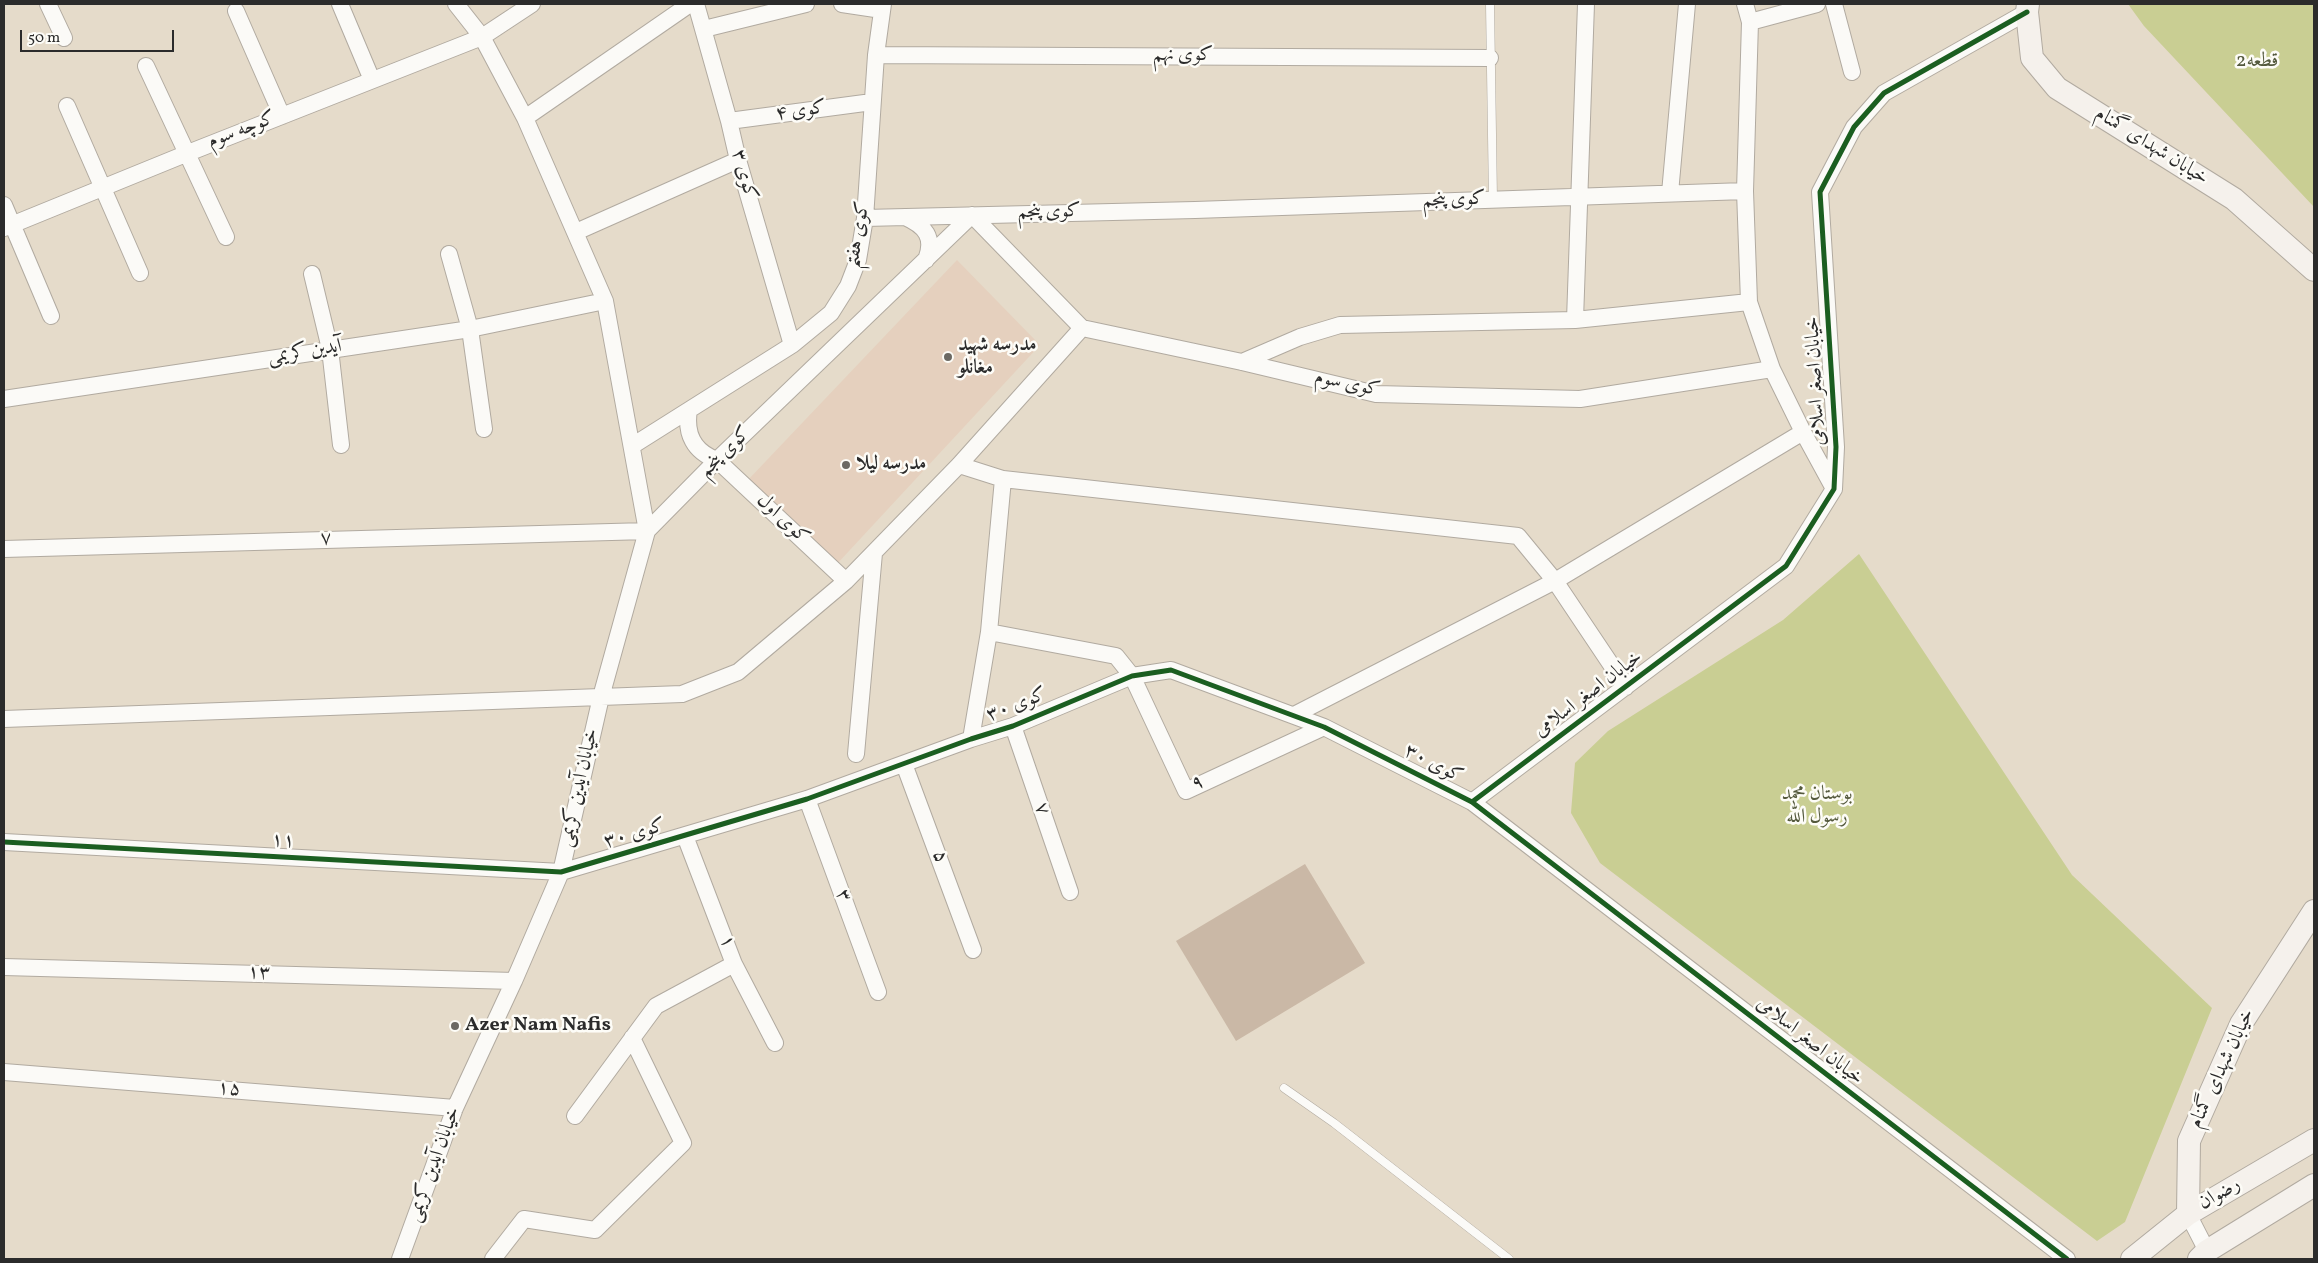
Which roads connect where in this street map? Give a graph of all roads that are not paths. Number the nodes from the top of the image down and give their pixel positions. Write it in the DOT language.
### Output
graph roads {
  1 [pos="48,4"];
  2 [pos="340,4"];
  3 [pos="456,4"];
  4 [pos="532,4"];
  5 [pos="690,4"];
  6 [pos="696,4"];
  7 [pos="806,4"];
  8 [pos="842,4"];
  9 [pos="1490,4"];
  10 [pos="1586,4"];
  11 [pos="1686,4"];
  12 [pos="1745,4"];
  13 [pos="1817,4"];
  14 [pos="1834,4"];
  15 [pos="882,7"];
  16 [pos="2028,8"];
  17 [pos="236,11"];
  18 [pos="1750,22"];
  19 [pos="704,29"];
  20 [pos="482,37"];
  21 [pos="64,38"];
  22 [pos="876,55"];
  23 [pos="1490,58"];
  24 [pos="146,66"];
  25 [pos="1852,72"];
  26 [pos="372,80"];
  27 [pos="872,102"];
  28 [pos="67,106"];
  29 [pos="282,116"];
  30 [pos="525,118"];
  31 [pos="730,121"];
  32 [pos="188,153"];
  33 [pos="738,160"];
  34 [pos="103,187"];
  35 [pos="1745,191"];
  36 [pos="1670,193"];
  37 [pos="1580,198"];
  38 [pos="1494,200"];
  39 [pos="4,205"];
  40 [pos="972,215"];
  41 [pos="905,217"];
  42 [pos="865,218"];
  43 [pos="8,227"];
  44 [pos="576,232"];
  45 [pos="226,237"];
  46 [pos="449,254"];
  47 [pos="926,260"];
  48 [pos="2314,270"];
  49 [pos="140,273"];
  50 [pos="312,274"];
  51 [pos="606,301"];
  52 [pos="1750,302"];
  53 [pos="51,316"];
  54 [pos="1575,320"];
  55 [pos="1082,328"];
  56 [pos="470,329"];
  57 [pos="792,345"];
  58 [pos="330,349"];
  59 [pos="1242,362"];
  60 [pos="1772,369"];
  61 [pos="4,398"];
  62 [pos="689,410"];
  63 [pos="484,428"];
  64 [pos="1803,432"];
  65 [pos="341,445"];
  66 [pos="632,446"];
  67 [pos="717,460"];
  68 [pos="959,465"];
  69 [pos="1003,480"];
  70 [pos="1834,489"];
  71 [pos="647,531"];
  72 [pos="4,550"];
  73 [pos="874,553"];
  74 [pos="846,581"];
  75 [pos="1555,581"];
  76 [pos="989,632"];
  77 [pos="1132,676"];
  78 [pos="1626,686"];
  79 [pos="601,697"];
  80 [pos="1294,715"];
  81 [pos="4,719"];
  82 [pos="1013,726"];
  83 [pos="1324,727"];
  84 [pos="971,739"];
  85 [pos="856,754"];
  86 [pos="904,764"];
  87 [pos="807,799"];
  88 [pos="1472,802"];
  89 [pos="685,836"];
  90 [pos="4,842"];
  91 [pos="561,872"];
  92 [pos="1070,892"];
  93 [pos="2314,911"];
  94 [pos="973,950"];
  95 [pos="734,964"];
  96 [pos="4,967"];
  97 [pos="514,982"];
  98 [pos="878,992"];
  99 [pos="632,1038"];
  100 [pos="775,1043"];
  101 [pos="4,1072"];
  102 [pos="1284,1088"];
  103 [pos="455,1108"];
  104 [pos="574,1116"];
  105 [pos="2314,1140"];
  106 [pos="2314,1185"];
  107 [pos="2188,1214"];
  108 [pos="2203,1255"];
  109 [pos="400,1259"];
  110 [pos="493,1259"];
  111 [pos="1509,1259"];
  112 [pos="2067,1259"];
  113 [pos="2132,1259"];
  1 -- 21 [label="street"];
  2 -- 26 [label="street"];
  3 -- 20 [label="street"];
  4 -- 20 [label="street, کوچه سوم"];
  5 -- 30 [label="street"];
  6 -- 19 [label="street, کوی ۳"];
  7 -- 19 [label="street"];
  8 -- 15 [label="street"];
  9 -- 23 [label="lane"];
  10 -- 37 [label="street"];
  11 -- 36 [label="street"];
  12 -- 18 [label="street"];
  13 -- 18 [label="street"];
  14 -- 25 [label="street"];
  15 -- 22 [label="street, کوی هفتم"];
  16 -- 48 [label="street, خیابان شهدای گمنام"];
  16 -- 70 [label="street, خیابان اصغر اسلامی"];
  17 -- 29 [label="street"];
  18 -- 35 [label="street"];
  19 -- 31 [label="street, کوی ۳"];
  20 -- 26 [label="street, کوچه سوم"];
  20 -- 30 [label="street"];
  22 -- 23 [label="street, کوی نهم"];
  22 -- 27 [label="street, کوی هفتم"];
  23 -- 38 [label="lane"];
  24 -- 32 [label="street"];
  26 -- 29 [label="street, کوچه سوم"];
  27 -- 31 [label="street, کوی ۴"];
  27 -- 42 [label="street, کوی هفتم"];
  28 -- 34 [label="street"];
  29 -- 32 [label="street, کوچه سوم"];
  30 -- 44 [label="street"];
  31 -- 33 [label="street, کوی ۳"];
  32 -- 34 [label="street, کوچه سوم"];
  32 -- 45 [label="street"];
  33 -- 44 [label="street"];
  33 -- 57 [label="street, کوی ۳"];
  34 -- 43 [label="street, کوچه سوم"];
  34 -- 49 [label="street"];
  35 -- 36 [label="street, کوی پنجم"];
  35 -- 52 [label="street"];
  36 -- 37 [label="street, کوی پنجم"];
  37 -- 38 [label="street, کوی پنجم"];
  37 -- 54 [label="street"];
  38 -- 40 [label="street, کوی پنجم"];
  39 -- 43 [label="street"];
  40 -- 41 [label="street"];
  40 -- 47 [label="street, کوی پنجم"];
  40 -- 55 [label="street"];
  41 -- 42 [label="street"];
  41 -- 47 [label="street"];
  42 -- 57 [label="street, کوی هفتم"];
  43 -- 53 [label="street"];
  44 -- 51 [label="street"];
  46 -- 56 [label="street"];
  47 -- 67 [label="street, کوی پنجم"];
  50 -- 58 [label="street"];
  51 -- 56 [label="street, آیدین کریمی"];
  51 -- 66 [label="street"];
  52 -- 54 [label="street"];
  52 -- 60 [label="street"];
  54 -- 59 [label="street"];
  55 -- 59 [label="street, کوی سوم"];
  55 -- 68 [label="street"];
  56 -- 58 [label="street, آیدین کریمی"];
  56 -- 63 [label="street"];
  57 -- 62 [label="street, کوی هفتم"];
  58 -- 61 [label="street, آیدین کریمی"];
  58 -- 65 [label="street"];
  59 -- 60 [label="street, کوی سوم"];
  60 -- 64 [label="street"];
  62 -- 66 [label="street, کوی هفتم"];
  62 -- 67 [label="street, کوی اول"];
  64 -- 70 [label="street"];
  64 -- 75 [label="street"];
  66 -- 71 [label="street"];
  67 -- 71 [label="street, کوی پنجم"];
  67 -- 74 [label="street, کوی اول"];
  68 -- 69 [label="street"];
  68 -- 73 [label="street"];
  69 -- 75 [label="street"];
  69 -- 76 [label="street"];
  70 -- 78 [label="street, خیابان اصغر اسلامی"];
  71 -- 72 [label="street, ۷"];
  71 -- 79 [label="street, خیابان آیدین کریمی"];
  73 -- 74 [label="street"];
  73 -- 85 [label="street"];
  74 -- 79 [label="street"];
  75 -- 78 [label="street"];
  75 -- 80 [label="street"];
  76 -- 77 [label="street"];
  76 -- 84 [label="street"];
  77 -- 80 [label="street, کوی ۳۰"];
  77 -- 82 [label="street, کوی ۳۰"];
  77 -- 83 [label="street, ۹"];
  78 -- 88 [label="street, خیابان اصغر اسلامی"];
  79 -- 81 [label="street"];
  79 -- 91 [label="street, خیابان آیدین کریمی"];
  80 -- 83 [label="street, کوی ۳۰"];
  82 -- 84 [label="street, کوی ۳۰"];
  82 -- 92 [label="street, ۷"];
  83 -- 88 [label="street, کوی ۳۰"];
  84 -- 86 [label="street, کوی ۳۰"];
  86 -- 87 [label="street, کوی ۳۰"];
  86 -- 94 [label="street, ۵"];
  87 -- 89 [label="street, کوی ۳۰"];
  87 -- 98 [label="street, ۳"];
  88 -- 112 [label="street, خیابان اصغر اسلامی"];
  89 -- 91 [label="street, کوی ۳۰"];
  89 -- 95 [label="street, ۱"];
  90 -- 91 [label="street, ۱۱"];
  91 -- 97 [label="street, خیابان آیدین کریمی"];
  93 -- 107 [label="street, خیابان شهدای گمنام"];
  95 -- 99 [label="street"];
  95 -- 100 [label="street, ۱"];
  96 -- 97 [label="street, ۱۳"];
  97 -- 103 [label="street, خیابان آیدین کریمی"];
  99 -- 104 [label="street"];
  99 -- 110 [label="street"];
  101 -- 103 [label="street, ۱۵"];
  102 -- 111 [label="lane"];
  103 -- 109 [label="street, خیابان آیدین کریمی"];
  105 -- 107 [label="street, رضوان"];
  106 -- 108 [label="street, رضوان"];
  107 -- 108 [label="street"];
  107 -- 113 [label="street, رضوان"];
}
